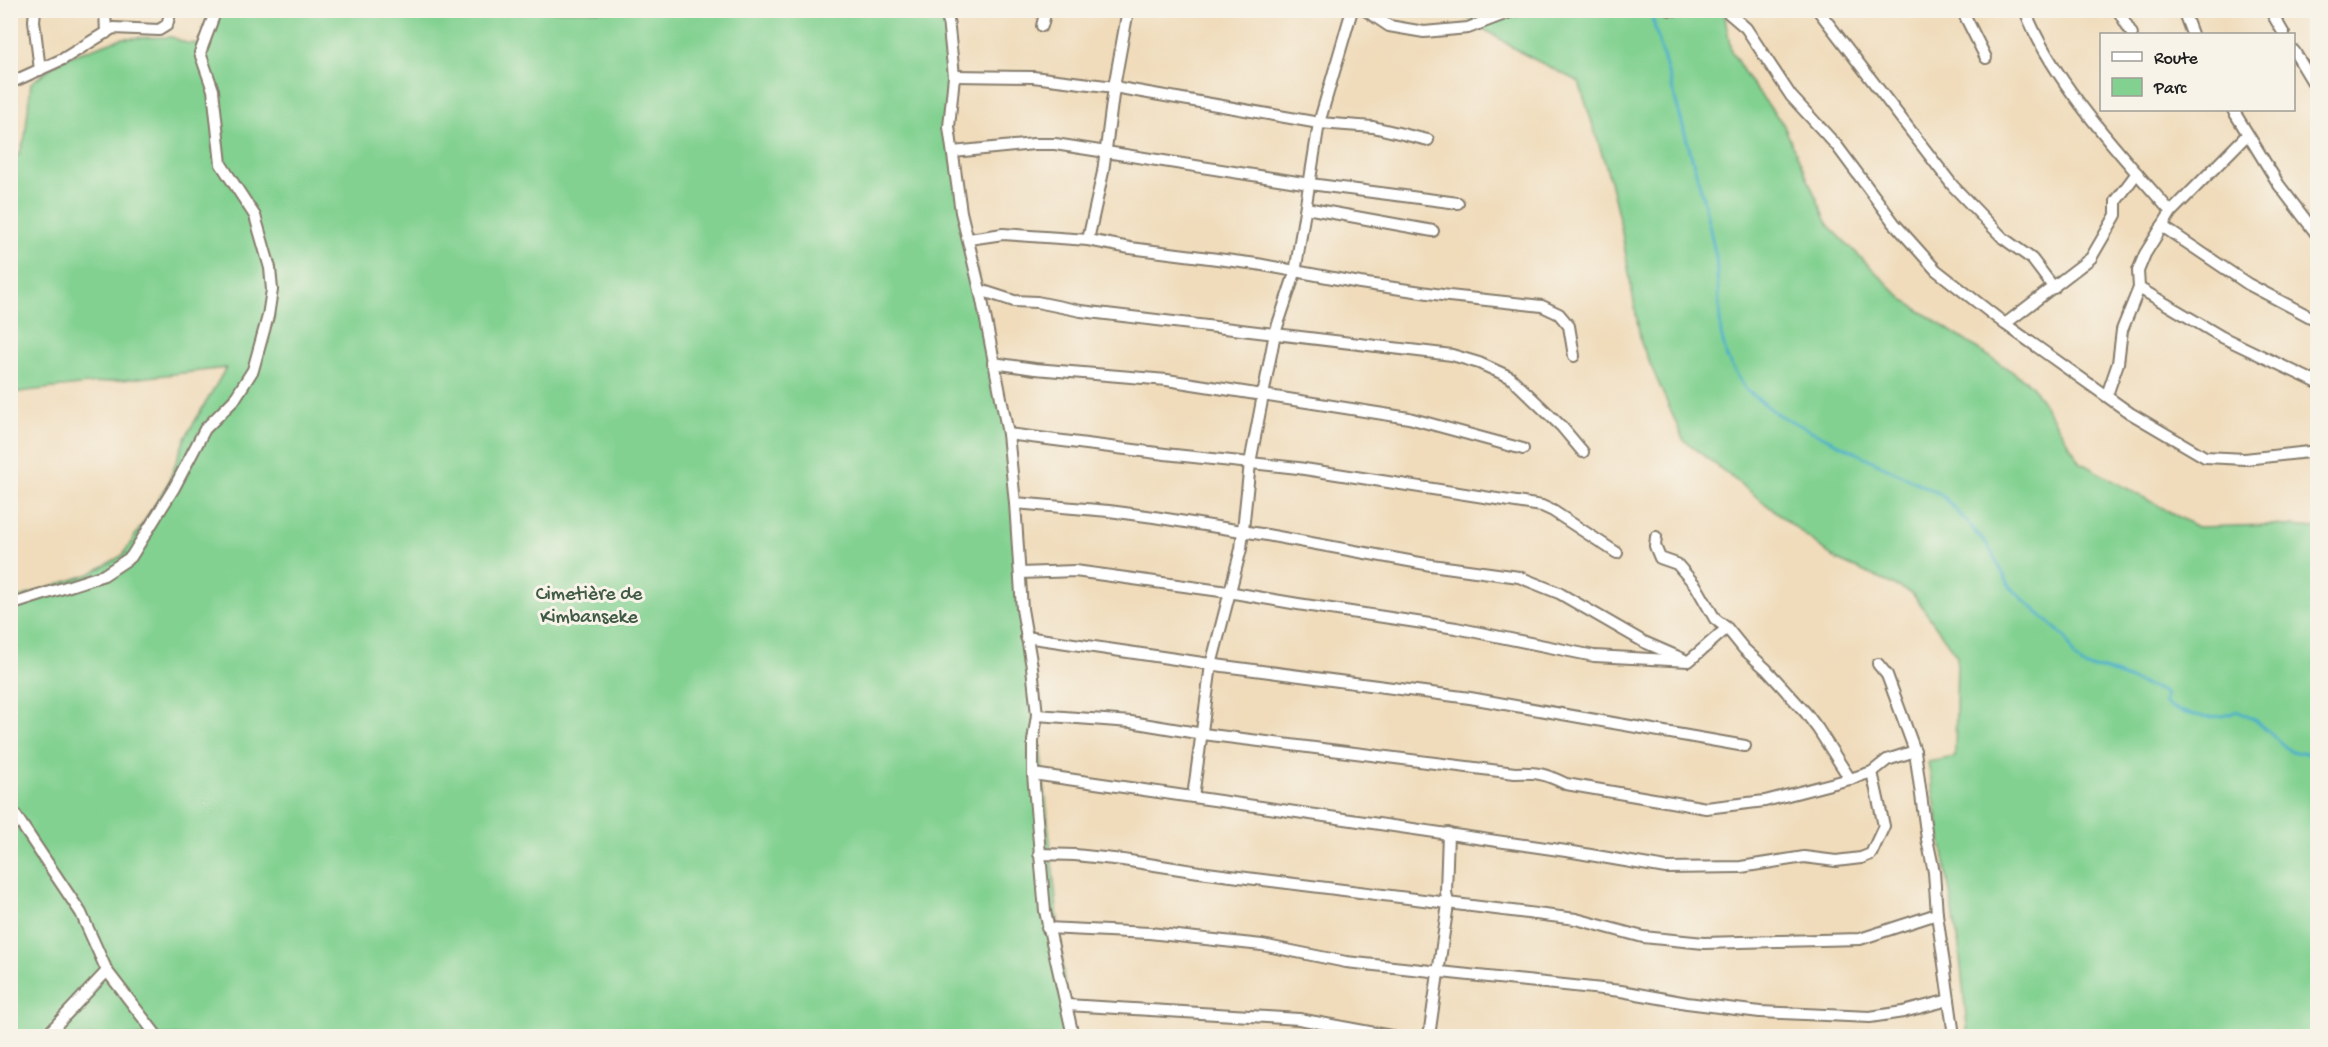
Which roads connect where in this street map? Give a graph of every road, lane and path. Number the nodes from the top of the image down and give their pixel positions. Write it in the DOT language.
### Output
graph roads {
  1 [pos="35,10"];
  2 [pos="105,10"];
  3 [pos="171,10"];
  4 [pos="216,10"];
  5 [pos="947,10"];
  6 [pos="1046,10"];
  7 [pos="1128,10"];
  8 [pos="1352,10"];
  9 [pos="1365,10"];
  10 [pos="1520,10"];
  11 [pos="1670,10"];
  12 [pos="1684,10"];
  13 [pos="1725,10"];
  14 [pos="1818,10"];
  15 [pos="1962,10"];
  16 [pos="2025,10"];
  17 [pos="2118,10"];
  18 [pos="2183,10"];
  19 [pos="2270,10"];
  20 [pos="1042,26"];
  21 [pos="106,33"];
  22 [pos="2131,33"];
  23 [pos="2192,33"];
  24 [pos="2283,33"];
  25 [pos="2295,53"];
  26 [pos="1986,58"];
  27 [pos="40,70"];
  28 [pos="954,76"];
  29 [pos="10,83"];
  30 [pos="1114,87"];
  31 [pos="2318,91"];
  32 [pos="2234,111"];
  33 [pos="1319,123"];
  34 [pos="2247,135"];
  35 [pos="1428,140"];
  36 [pos="1107,151"];
  37 [pos="953,152"];
  38 [pos="2137,172"];
  39 [pos="1310,184"];
  40 [pos="1458,203"];
  41 [pos="1306,208"];
  42 [pos="2171,212"];
  43 [pos="2162,226"];
  44 [pos="1434,231"];
  45 [pos="2318,236"];
  46 [pos="969,239"];
  47 [pos="1088,240"];
  48 [pos="1294,273"];
  49 [pos="2054,288"];
  50 [pos="2139,288"];
  51 [pos="981,290"];
  52 [pos="2318,321"];
  53 [pos="2005,324"];
  54 [pos="1275,333"];
  55 [pos="1574,356"];
  56 [pos="993,363"];
  57 [pos="2318,383"];
  58 [pos="1264,395"];
  59 [pos="2107,395"];
  60 [pos="1008,434"];
  61 [pos="1523,449"];
  62 [pos="2318,451"];
  63 [pos="1583,452"];
  64 [pos="1250,463"];
  65 [pos="1016,503"];
  66 [pos="1244,532"];
  67 [pos="1656,537"];
  68 [pos="1617,553"];
  69 [pos="1020,573"];
  70 [pos="1228,591"];
  71 [pos="10,605"];
  72 [pos="1727,628"];
  73 [pos="1026,637"];
  74 [pos="1689,661"];
  75 [pos="1211,664"];
  76 [pos="1878,664"];
  77 [pos="1037,715"];
  78 [pos="1203,734"];
  79 [pos="1744,746"];
  80 [pos="1915,751"];
  81 [pos="1872,772"];
  82 [pos="1033,774"];
  83 [pos="1850,779"];
  84 [pos="1193,797"];
  85 [pos="12,813"];
  86 [pos="1448,833"];
  87 [pos="1039,854"];
  88 [pos="1448,904"];
  89 [pos="1937,914"];
  90 [pos="1047,928"];
  91 [pos="107,971"];
  92 [pos="1440,971"];
  93 [pos="1949,1000"];
  94 [pos="1067,1005"];
  95 [pos="46,1036"];
  96 [pos="158,1036"];
  97 [pos="1073,1036"];
  98 [pos="1391,1036"];
  99 [pos="1429,1036"];
  100 [pos="1954,1036"];
  1 -- 27 [label="street"];
  2 -- 21 [label="street"];
  3 -- 21 [label="street"];
  4 -- 71 [label="street"];
  5 -- 28 [label="street"];
  6 -- 20 [label="street"];
  7 -- 30 [label="street"];
  8 -- 33 [label="street"];
  9 -- 10 [label="street"];
  11 -- 12 [label="street"];
  13 -- 53 [label="street"];
  14 -- 49 [label="street"];
  15 -- 26 [label="street"];
  16 -- 38 [label="street"];
  17 -- 22 [label="street"];
  18 -- 23 [label="street"];
  19 -- 24 [label="street"];
  21 -- 27 [label="street"];
  25 -- 31 [label="street"];
  27 -- 29 [label="street"];
  28 -- 30 [label="street"];
  28 -- 37 [label="street"];
  30 -- 33 [label="street"];
  30 -- 36 [label="street"];
  32 -- 34 [label="street"];
  33 -- 35 [label="street"];
  33 -- 39 [label="street"];
  34 -- 42 [label="street"];
  34 -- 45 [label="street"];
  36 -- 37 [label="street"];
  36 -- 39 [label="street"];
  36 -- 47 [label="street"];
  37 -- 46 [label="street"];
  38 -- 42 [label="street"];
  38 -- 49 [label="street"];
  39 -- 40 [label="street"];
  39 -- 41 [label="street"];
  41 -- 44 [label="street"];
  41 -- 48 [label="street"];
  42 -- 43 [label="street"];
  43 -- 50 [label="street"];
  43 -- 52 [label="street"];
  46 -- 47 [label="street"];
  46 -- 51 [label="street"];
  47 -- 48 [label="street"];
  48 -- 54 [label="street"];
  48 -- 55 [label="street"];
  49 -- 53 [label="street"];
  50 -- 57 [label="street"];
  50 -- 59 [label="street"];
  51 -- 54 [label="street"];
  51 -- 56 [label="street"];
  53 -- 59 [label="street"];
  54 -- 58 [label="street"];
  54 -- 63 [label="street"];
  56 -- 58 [label="street"];
  56 -- 60 [label="street"];
  58 -- 61 [label="street"];
  58 -- 64 [label="street"];
  59 -- 62 [label="street"];
  60 -- 64 [label="street"];
  60 -- 65 [label="street"];
  64 -- 66 [label="street"];
  64 -- 68 [label="street"];
  65 -- 66 [label="street"];
  65 -- 69 [label="street"];
  66 -- 70 [label="street"];
  66 -- 74 [label="street"];
  67 -- 72 [label="street"];
  69 -- 70 [label="street"];
  69 -- 73 [label="street"];
  70 -- 74 [label="street"];
  70 -- 75 [label="street"];
  72 -- 74 [label="street"];
  72 -- 83 [label="street"];
  73 -- 75 [label="street"];
  73 -- 77 [label="street"];
  75 -- 78 [label="street"];
  75 -- 79 [label="street"];
  76 -- 80 [label="street"];
  77 -- 78 [label="street"];
  77 -- 82 [label="street"];
  78 -- 83 [label="street"];
  78 -- 84 [label="street"];
  80 -- 81 [label="street"];
  80 -- 89 [label="street"];
  81 -- 83 [label="street"];
  81 -- 86 [label="street"];
  82 -- 84 [label="street"];
  82 -- 87 [label="street"];
  84 -- 86 [label="street"];
  85 -- 91 [label="street"];
  86 -- 88 [label="street"];
  87 -- 88 [label="street"];
  87 -- 90 [label="street"];
  88 -- 89 [label="street"];
  88 -- 92 [label="street"];
  89 -- 93 [label="street"];
  90 -- 92 [label="street"];
  90 -- 94 [label="street"];
  91 -- 95 [label="street"];
  91 -- 96 [label="street"];
  92 -- 93 [label="street"];
  92 -- 99 [label="street"];
  93 -- 100 [label="street"];
  94 -- 97 [label="street"];
  94 -- 98 [label="street"];
}
